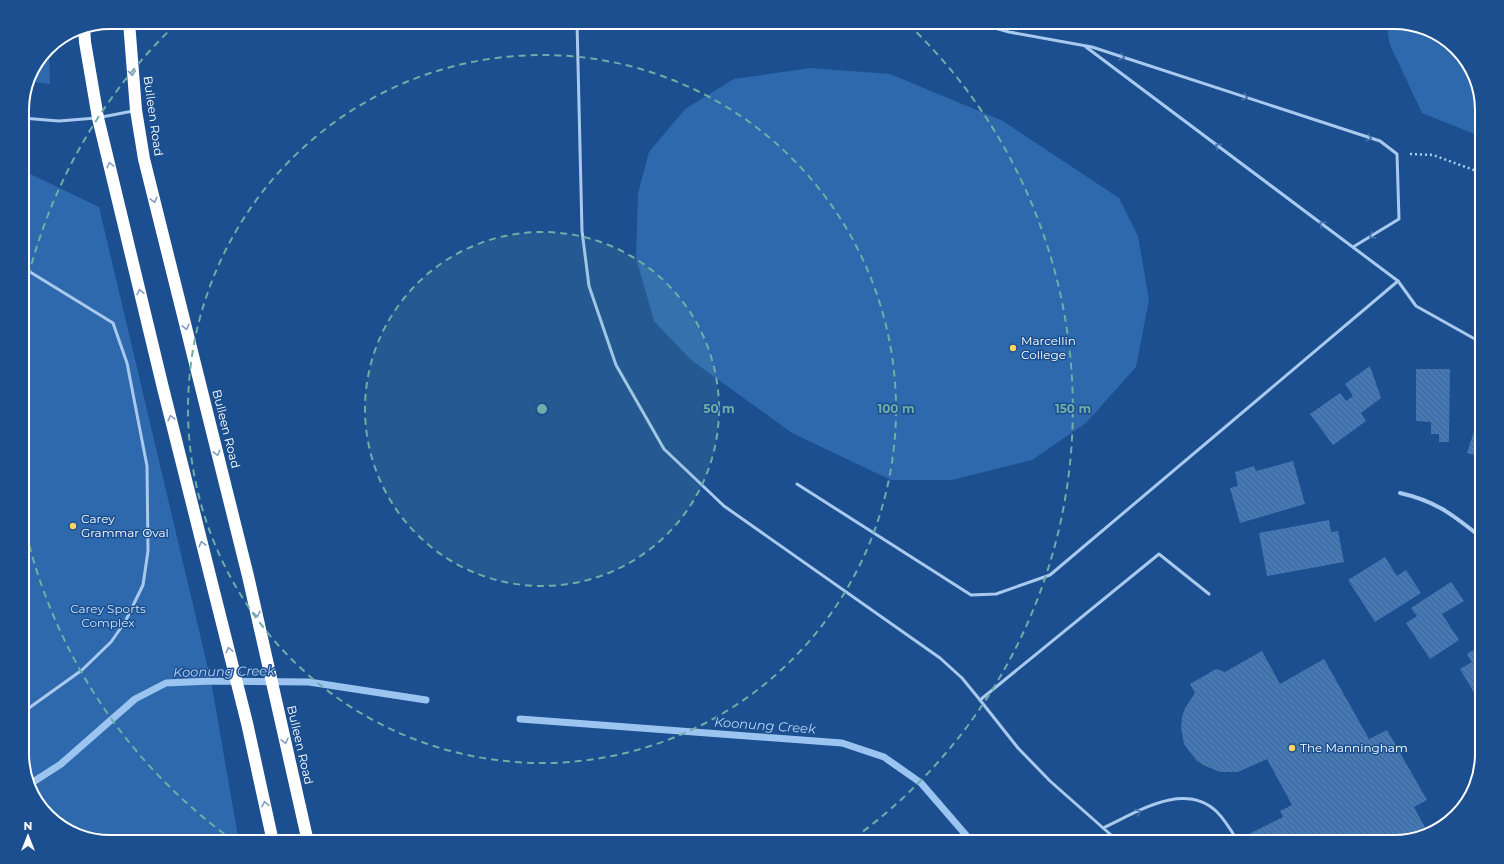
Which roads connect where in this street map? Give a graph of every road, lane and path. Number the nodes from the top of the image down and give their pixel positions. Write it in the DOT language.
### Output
graph roads {
  1 [pos="130,29"];
  2 [pos="577,29"];
  3 [pos="998,29"];
  4 [pos="84,33"];
  5 [pos="1084,46"];
  6 [pos="136,110"];
  7 [pos="98,118"];
  8 [pos="29,119"];
  9 [pos="1397,154"];
  10 [pos="1475,170"];
  11 [pos="1353,247"];
  12 [pos="29,271"];
  13 [pos="1398,281"];
  14 [pos="1475,339"];
  15 [pos="796,484"];
  16 [pos="1400,493"];
  17 [pos="1475,533"];
  18 [pos="1209,594"];
  19 [pos="980,700"];
  20 [pos="29,708"];
  21 [pos="1103,828"];
  22 [pos="271,835"];
  23 [pos="306,835"];
  24 [pos="1111,835"];
  25 [pos="1233,835"];
  1 -- 6 [label="highway, Bulleen Road, one-way"];
  2 -- 19 [label="lane"];
  3 -- 5 [label="lane"];
  4 -- 7 [label="highway"];
  5 -- 9 [label="lane, one-way"];
  11 -- 5 [label="lane, one-way"];
  6 -- 7 [label="lane"];
  6 -- 23 [label="highway, Bulleen Road, one-way"];
  7 -- 8 [label="lane"];
  22 -- 7 [label="highway, one-way"];
  9 -- 10 [label="path"];
  9 -- 11 [label="lane, one-way"];
  11 -- 13 [label="lane"];
  12 -- 20 [label="lane"];
  13 -- 14 [label="lane"];
  13 -- 15 [label="lane"];
  16 -- 17 [label="street"];
  18 -- 19 [label="lane"];
  19 -- 21 [label="lane"];
  21 -- 24 [label="lane"];
  21 -- 25 [label="lane, one-way"];
}
